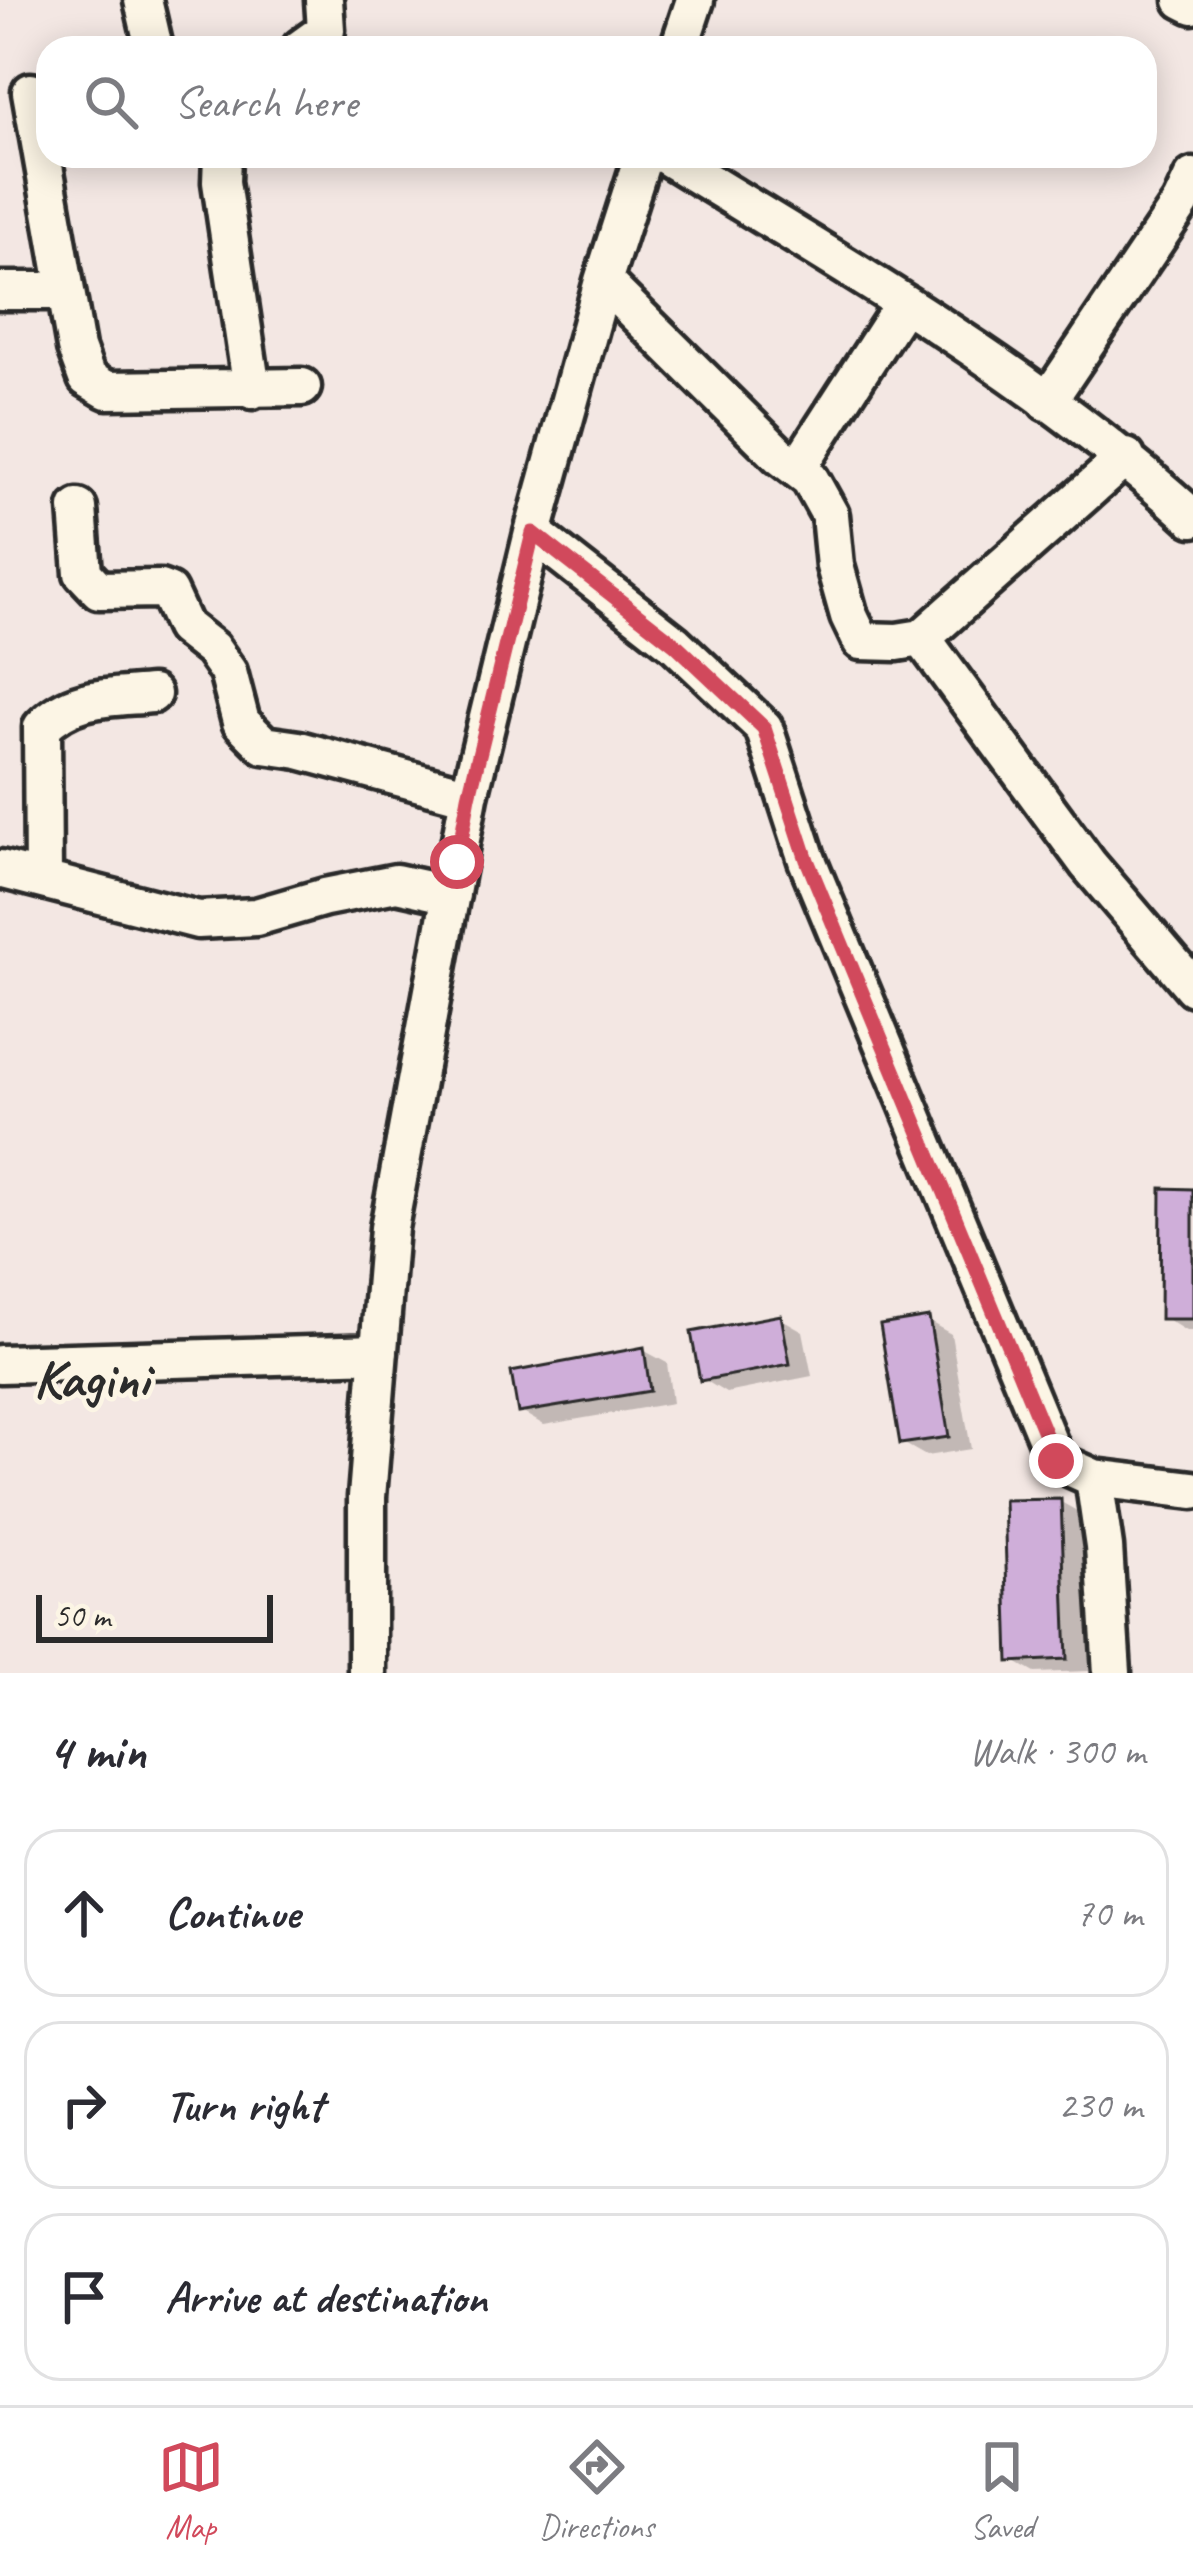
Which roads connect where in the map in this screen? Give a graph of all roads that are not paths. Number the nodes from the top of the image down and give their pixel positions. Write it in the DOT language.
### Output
graph roads {
  1 [pos="143,0"];
  2 [pos="324,0"];
  3 [pos="695,0"];
  4 [pos="1184,0"];
  5 [pos="1193,5"];
  6 [pos="151,36"];
  7 [pos="318,36"];
  8 [pos="683,36"];
  9 [pos="26,92"];
  10 [pos="36,142"];
  11 [pos="41,168"];
  12 [pos="222,168"];
  13 [pos="639,168"];
  14 [pos="685,168"];
  15 [pos="1189,196"];
  16 [pos="603,281"];
  17 [pos="0,291"];
  18 [pos="66,291"];
  19 [pos="904,303"];
  20 [pos="302,387"];
  21 [pos="252,390"];
  22 [pos="1047,403"];
  23 [pos="1126,457"];
  24 [pos="797,469"];
  25 [pos="78,508"];
  26 [pos="1193,518"];
  27 [pos="533,533"];
  28 [pos="922,638"];
  29 [pos="152,694"];
  30 [pos="469,796"];
  31 [pos="0,869"];
  32 [pos="43,879"];
  33 [pos="451,895"];
  34 [pos="1193,987"];
  35 [pos="379,1353"];
  36 [pos="0,1364"];
  37 [pos="1094,1478"];
  38 [pos="1193,1490"];
  39 [pos="367,1673"];
  40 [pos="1112,1673"];
  1 -- 6 [label="street"];
  2 -- 7 [label="street"];
  3 -- 8 [label="street"];
  4 -- 5 [label="street"];
  9 -- 10 [label="street"];
  11 -- 18 [label="street"];
  12 -- 21 [label="street"];
  13 -- 16 [label="street"];
  14 -- 19 [label="street"];
  15 -- 22 [label="street"];
  16 -- 24 [label="street"];
  16 -- 27 [label="street"];
  17 -- 18 [label="street"];
  18 -- 21 [label="street"];
  19 -- 22 [label="street"];
  19 -- 24 [label="street"];
  20 -- 21 [label="street"];
  22 -- 23 [label="street"];
  23 -- 26 [label="street"];
  23 -- 28 [label="street"];
  24 -- 28 [label="street"];
  25 -- 30 [label="street"];
  27 -- 30 [label="street"];
  27 -- 37 [label="street"];
  28 -- 34 [label="street"];
  29 -- 32 [label="street"];
  30 -- 33 [label="street"];
  31 -- 32 [label="street"];
  32 -- 33 [label="street"];
  33 -- 35 [label="street"];
  35 -- 36 [label="street"];
  35 -- 39 [label="street"];
  37 -- 38 [label="street"];
  37 -- 40 [label="street"];
}
